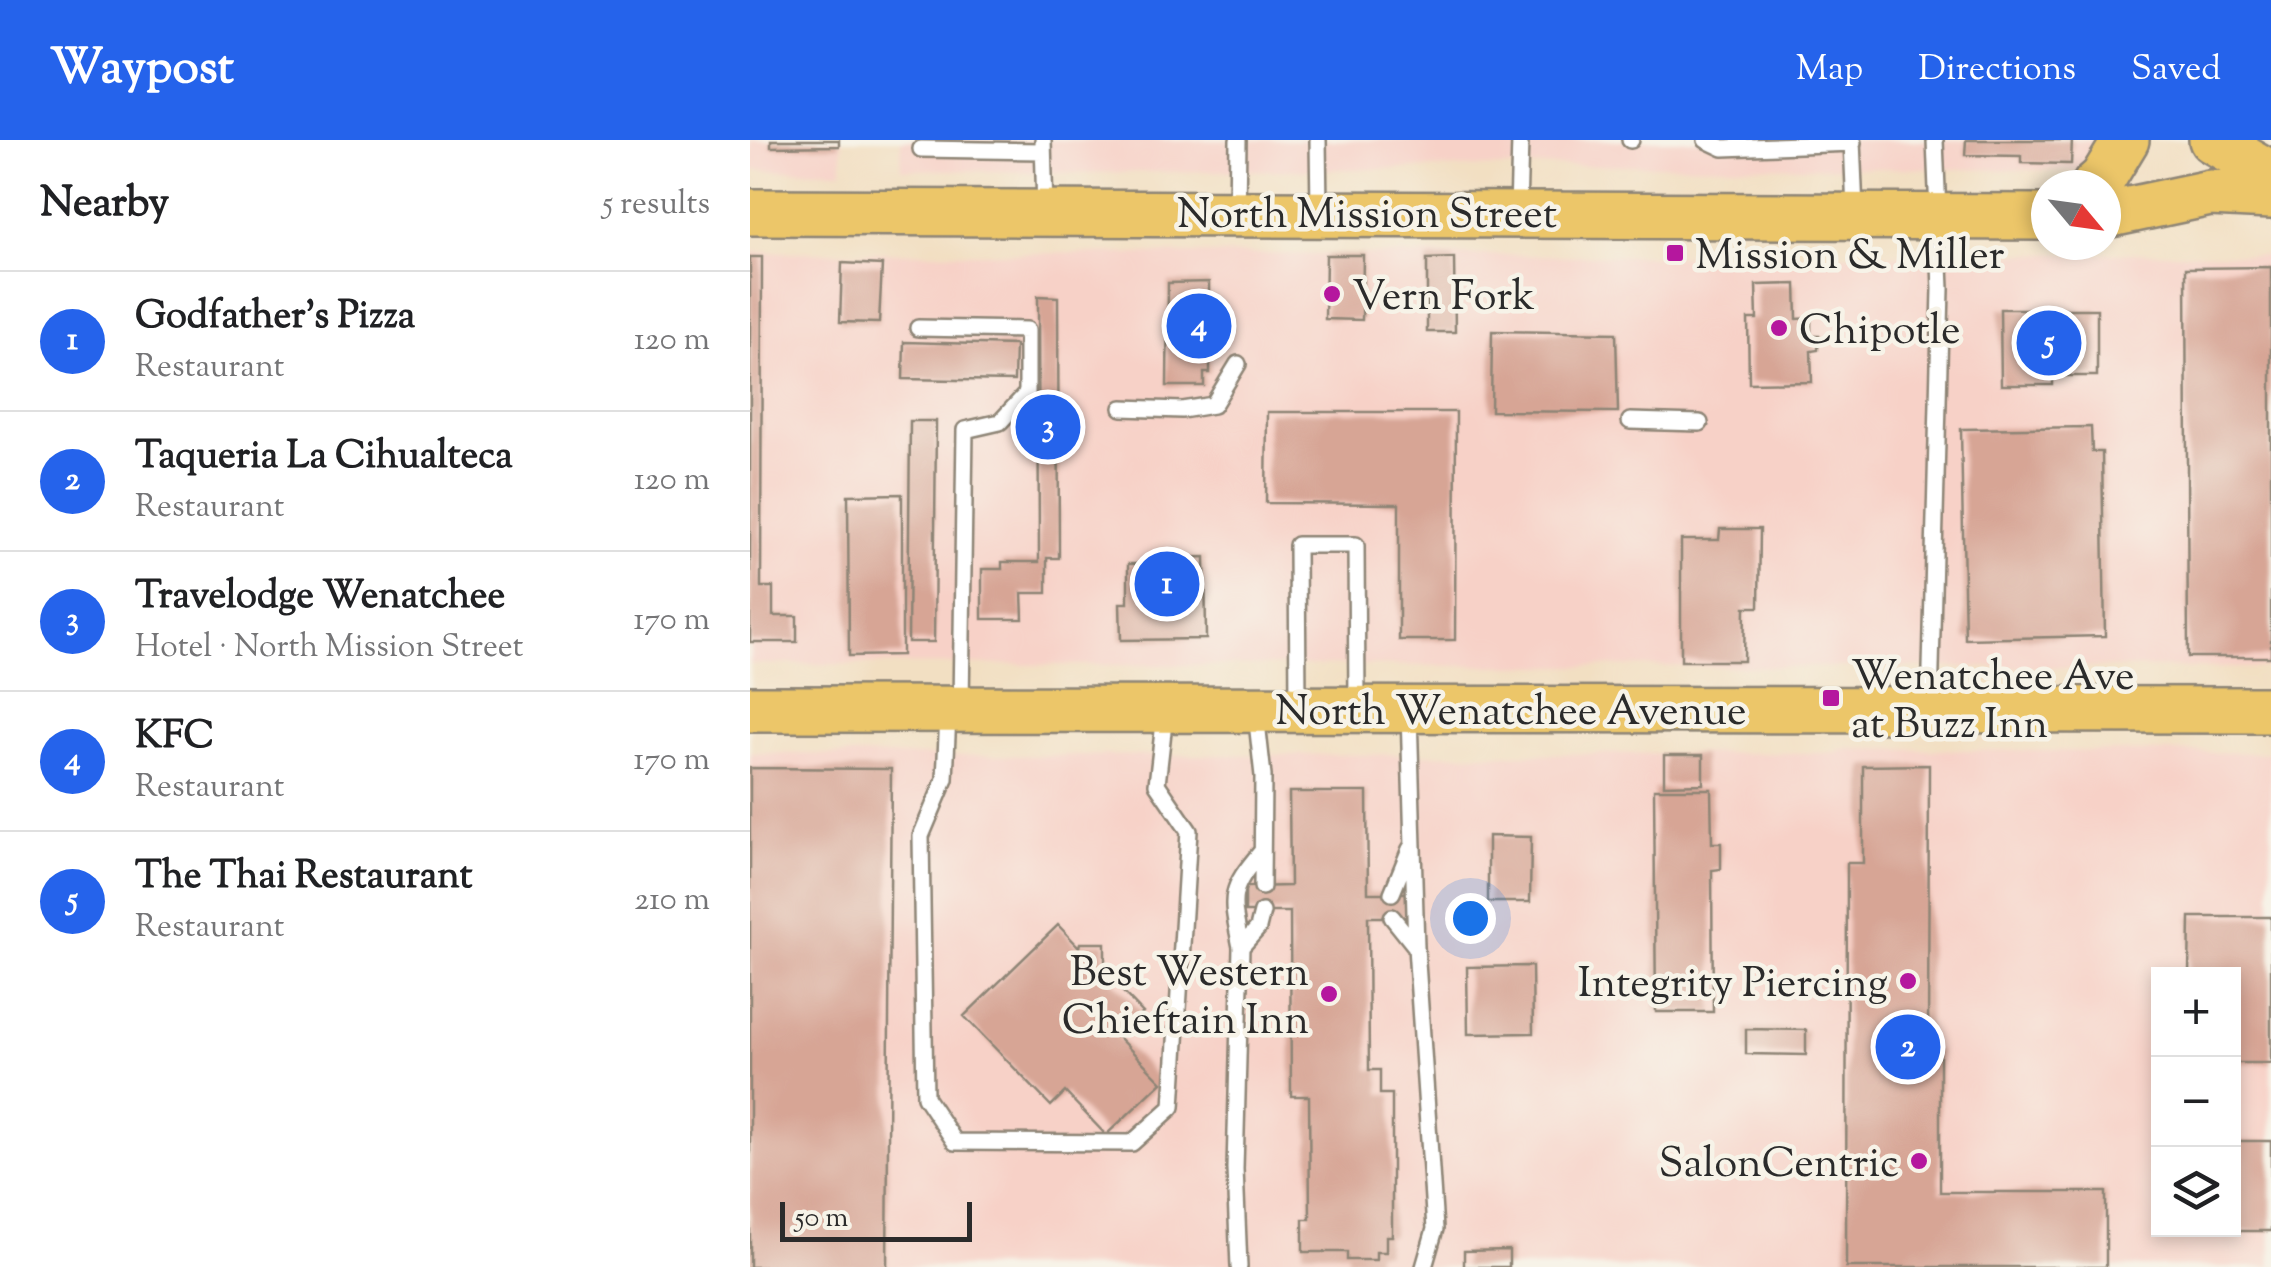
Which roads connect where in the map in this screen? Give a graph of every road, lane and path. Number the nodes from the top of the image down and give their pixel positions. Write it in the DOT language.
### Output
graph roads {
  1 [pos="1238,140"];
  2 [pos="1318,140"];
  3 [pos="1520,140"];
  4 [pos="1706,140"];
  5 [pos="1934,140"];
  6 [pos="2126,140"];
  7 [pos="2212,140"];
  8 [pos="1852,141"];
  9 [pos="1043,145"];
  10 [pos="920,149"];
  11 [pos="2108,170"];
  12 [pos="2271,174"];
  13 [pos="2271,196"];
  14 [pos="2031,201"];
  15 [pos="1045,211"];
  16 [pos="750,212"];
  17 [pos="1237,212"];
  18 [pos="1319,212"];
  19 [pos="2121,212"];
  20 [pos="1518,213"];
  21 [pos="1855,214"];
  22 [pos="1939,215"];
  23 [pos="1984,215"];
  24 [pos="2031,216"];
  25 [pos="918,328"];
  26 [pos="1238,364"];
  27 [pos="1122,408"];
  28 [pos="1630,421"];
  29 [pos="1700,423"];
  30 [pos="1357,709"];
  31 [pos="750,710"];
  32 [pos="955,710"];
  33 [pos="1166,710"];
  34 [pos="1277,710"];
  35 [pos="1409,710"];
  36 [pos="1930,710"];
  37 [pos="2271,710"];
  38 [pos="1413,840"];
  39 [pos="1261,852"];
  40 [pos="1262,887"];
  41 [pos="1392,893"];
  42 [pos="1262,912"];
  43 [pos="1392,916"];
  44 [pos="1242,947"];
  45 [pos="1416,947"];
  46 [pos="1239,1267"];
  47 [pos="1424,1267"];
  1 -- 17 [label="lane"];
  2 -- 18 [label="lane"];
  3 -- 20 [label="lane"];
  4 -- 8 [label="lane"];
  5 -- 22 [label="lane"];
  6 -- 11 [label="main road"];
  7 -- 12 [label="main road"];
  8 -- 21 [label="lane"];
  9 -- 10 [label="lane"];
  9 -- 15 [label="lane"];
  13 -- 19 [label="main road"];
  14 -- 23 [label="main road, North Mission Street"];
  15 -- 16 [label="main road, North Mission Street"];
  15 -- 17 [label="main road, North Mission Street"];
  17 -- 18 [label="main road, North Mission Street"];
  18 -- 20 [label="main road, North Mission Street"];
  20 -- 21 [label="main road, North Mission Street"];
  21 -- 22 [label="main road, North Mission Street"];
  22 -- 23 [label="main road, North Mission Street"];
  22 -- 36 [label="lane"];
  23 -- 24 [label="main road, North Mission Street"];
  25 -- 32 [label="lane"];
  26 -- 27 [label="lane"];
  28 -- 29 [label="lane"];
  30 -- 34 [label="main road, North Wenatchee Avenue"];
  30 -- 34 [label="lane"];
  30 -- 35 [label="main road, North Wenatchee Avenue"];
  31 -- 32 [label="main road, North Wenatchee Avenue"];
  32 -- 33 [label="main road, North Wenatchee Avenue"];
  32 -- 33 [label="lane"];
  33 -- 34 [label="main road, North Wenatchee Avenue"];
  34 -- 39 [label="lane"];
  35 -- 36 [label="main road, North Wenatchee Avenue"];
  35 -- 38 [label="lane"];
  36 -- 37 [label="main road, North Wenatchee Avenue"];
  38 -- 41 [label="lane"];
  38 -- 45 [label="lane"];
  39 -- 40 [label="lane"];
  39 -- 44 [label="lane"];
  42 -- 44 [label="lane"];
  43 -- 45 [label="lane"];
  44 -- 46 [label="lane"];
  45 -- 47 [label="lane"];
}
